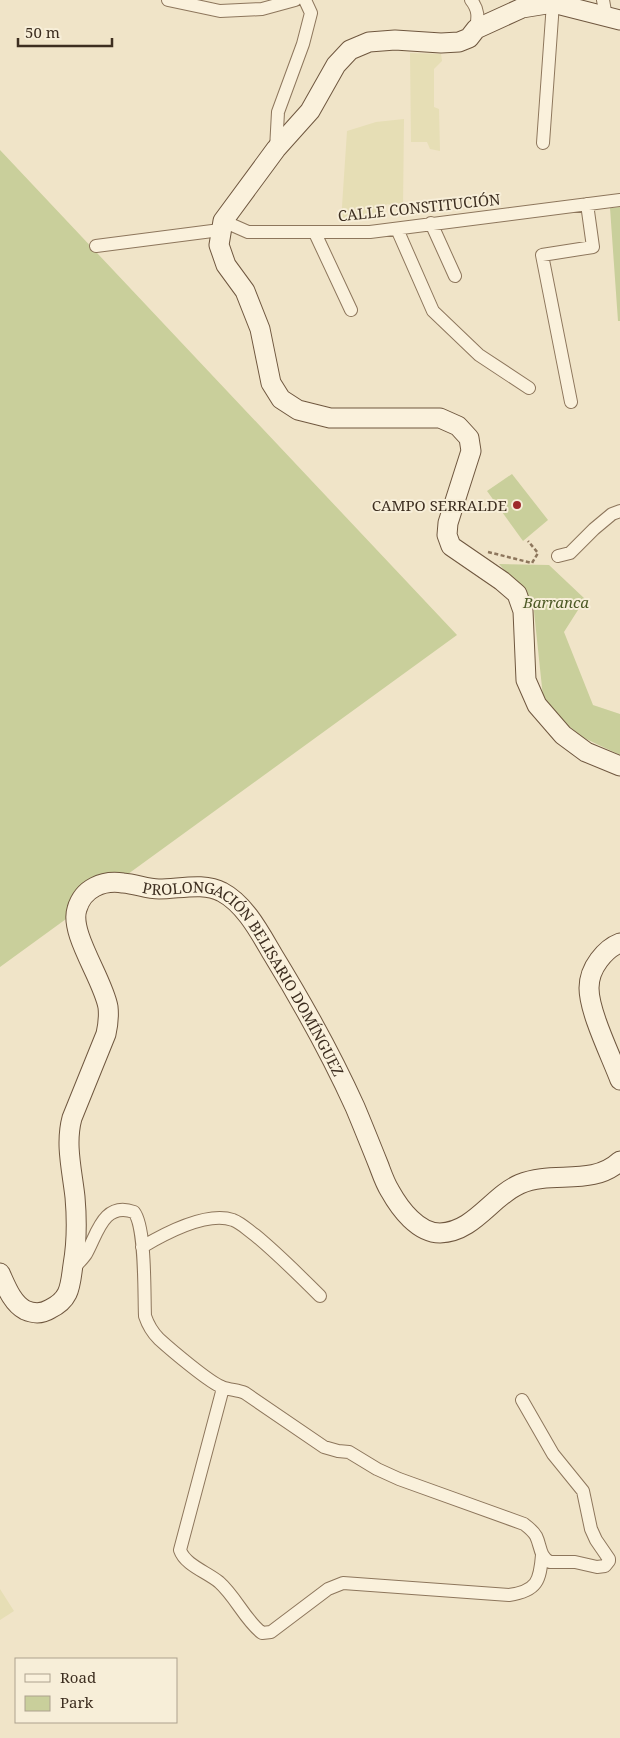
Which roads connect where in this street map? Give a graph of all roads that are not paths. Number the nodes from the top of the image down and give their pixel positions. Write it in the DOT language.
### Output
graph roads {
  1 [pos="168,0"];
  2 [pos="295,0"];
  3 [pos="305,0"];
  4 [pos="471,0"];
  5 [pos="553,3"];
  6 [pos="610,12"];
  7 [pos="476,29"];
  8 [pos="543,143"];
  9 [pos="276,149"];
  10 [pos="620,200"];
  11 [pos="587,204"];
  12 [pos="431,223"];
  13 [pos="222,226"];
  14 [pos="397,229"];
  15 [pos="315,233"];
  16 [pos="96,246"];
  17 [pos="455,276"];
  18 [pos="350,310"];
  19 [pos="529,388"];
  20 [pos="571,402"];
  21 [pos="620,511"];
  22 [pos="558,556"];
  23 [pos="620,766"];
  24 [pos="620,943"];
  25 [pos="620,1080"];
  26 [pos="620,1161"];
  27 [pos="142,1247"];
  28 [pos="73,1269"];
  29 [pos="0,1273"];
  30 [pos="320,1296"];
  31 [pos="223,1388"];
  32 [pos="522,1400"];
  33 [pos="542,1555"];
  1 -- 2 [label="street"];
  3 -- 9 [label="street"];
  4 -- 7 [label="street"];
  5 -- 6 [label="main road"];
  5 -- 7 [label="main road"];
  5 -- 8 [label="street"];
  7 -- 9 [label="main road"];
  9 -- 13 [label="main road"];
  10 -- 11 [label="street, CALLE CONSTITUCIÓN"];
  11 -- 12 [label="street, CALLE CONSTITUCIÓN"];
  11 -- 20 [label="street"];
  12 -- 14 [label="street, CALLE CONSTITUCIÓN"];
  12 -- 17 [label="street"];
  13 -- 15 [label="street, CALLE CONSTITUCIÓN"];
  13 -- 16 [label="street"];
  13 -- 23 [label="main road"];
  14 -- 15 [label="street, CALLE CONSTITUCIÓN"];
  14 -- 19 [label="street"];
  15 -- 18 [label="street"];
  21 -- 22 [label="street"];
  24 -- 25 [label="main road"];
  26 -- 28 [label="main road, PROLONGACIÓN BELISARIO DOMÍNGUEZ"];
  27 -- 28 [label="street"];
  27 -- 30 [label="street"];
  27 -- 31 [label="street"];
  28 -- 29 [label="main road, PROLONGACIÓN BELISARIO DOMÍNGUEZ"];
  31 -- 33 [label="street"];
  31 -- 33 [label="street"];
  32 -- 33 [label="street"];
}
